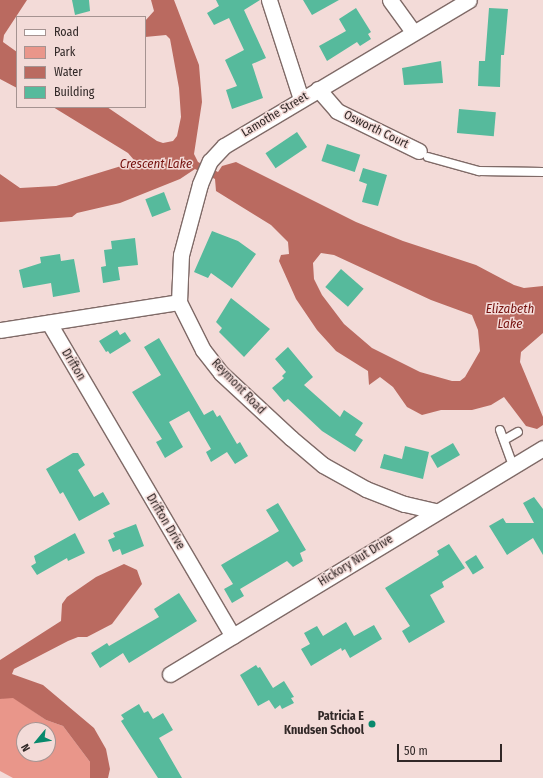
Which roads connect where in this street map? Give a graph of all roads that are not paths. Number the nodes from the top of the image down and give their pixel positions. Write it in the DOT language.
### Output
graph roads {
  1 [pos="269,0"];
  2 [pos="390,0"];
  3 [pos="468,0"];
  4 [pos="413,32"];
  5 [pos="318,89"];
  6 [pos="301,99"];
  7 [pos="424,154"];
  8 [pos="543,172"];
  9 [pos="180,302"];
  10 [pos="50,323"];
  11 [pos="0,330"];
  12 [pos="98,407"];
  13 [pos="500,430"];
  14 [pos="518,432"];
  15 [pos="504,440"];
  16 [pos="543,448"];
  17 [pos="512,466"];
  18 [pos="435,511"];
  19 [pos="233,636"];
  20 [pos="170,674"];
  1 -- 6 [label="street"];
  2 -- 4 [label="street"];
  3 -- 4 [label="street, Lamothe Street"];
  4 -- 5 [label="street, Lamothe Street"];
  5 -- 6 [label="street, Lamothe Street"];
  5 -- 7 [label="street, Osworth Court"];
  6 -- 9 [label="street, Lamothe Street"];
  7 -- 8 [label="lane"];
  9 -- 10 [label="street"];
  9 -- 18 [label="street, Reymont Road"];
  10 -- 11 [label="street"];
  10 -- 12 [label="street, Drifton"];
  12 -- 19 [label="street, Drifton Drive"];
  13 -- 15 [label="lane"];
  14 -- 15 [label="lane"];
  15 -- 17 [label="lane"];
  16 -- 17 [label="street, Hickory Nut Drive"];
  17 -- 18 [label="street, Hickory Nut Drive"];
  18 -- 19 [label="street, Hickory Nut Drive"];
  19 -- 20 [label="street, Hickory Nut Drive"];
}
